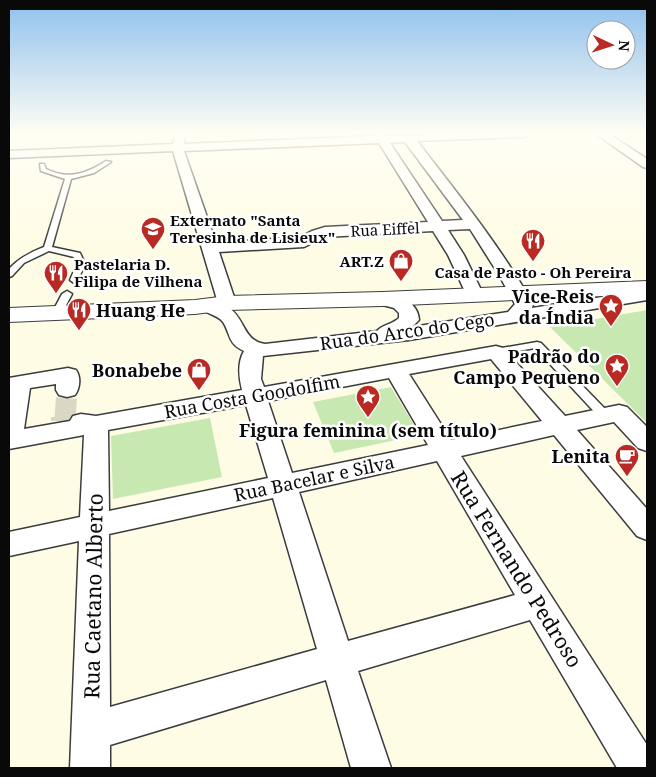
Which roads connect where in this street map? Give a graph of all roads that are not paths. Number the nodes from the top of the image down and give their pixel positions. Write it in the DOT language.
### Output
graph roads {
  1 [pos="44,170"];
  2 [pos="95,170"];
  3 [pos="188,170"];
  4 [pos="401,170"];
  5 [pos="433,170"];
  6 [pos="68,179"];
  7 [pos="474,224"];
  8 [pos="437,227"];
  9 [pos="48,248"];
  10 [pos="209,248"];
  11 [pos="9,274"];
  12 [pos="74,280"];
  13 [pos="647,289"];
  14 [pos="518,292"];
  15 [pos="474,294"];
  16 [pos="382,299"];
  17 [pos="258,304"];
  18 [pos="218,305"];
  19 [pos="9,315"];
  20 [pos="512,316"];
  21 [pos="235,327"];
  22 [pos="378,336"];
  23 [pos="256,349"];
  24 [pos="496,352"];
  25 [pos="394,370"];
  26 [pos="14,384"];
  27 [pos="67,390"];
  28 [pos="255,395"];
  29 [pos="612,414"];
  30 [pos="65,421"];
  31 [pos="96,424"];
  32 [pos="559,426"];
  33 [pos="10,440"];
  34 [pos="647,442"];
  35 [pos="444,450"];
  36 [pos="282,485"];
  37 [pos="94,526"];
  38 [pos="647,528"];
  39 [pos="9,544"];
  40 [pos="538,603"];
  41 [pos="338,661"];
  42 [pos="91,731"];
  43 [pos="90,768"];
  44 [pos="372,768"];
  45 [pos="639,768"];
  1 -- 6 [label="lane"];
  2 -- 6 [label="lane"];
  3 -- 10 [label="street"];
  4 -- 8 [label="street"];
  5 -- 7 [label="street"];
  6 -- 9 [label="lane"];
  7 -- 8 [label="street, Rua Eiffel"];
  7 -- 14 [label="street"];
  8 -- 10 [label="street, Rua Eiffel"];
  8 -- 15 [label="street"];
  9 -- 11 [label="lane"];
  9 -- 12 [label="lane"];
  10 -- 18 [label="street"];
  13 -- 14 [label="street"];
  13 -- 20 [label="street, Rua do Arco do Cego"];
  14 -- 15 [label="street"];
  14 -- 20 [label="street"];
  15 -- 16 [label="street"];
  16 -- 17 [label="street"];
  16 -- 22 [label="street"];
  17 -- 18 [label="street"];
  17 -- 21 [label="street"];
  18 -- 19 [label="street"];
  18 -- 21 [label="street"];
  20 -- 22 [label="street, Rua do Arco do Cego"];
  21 -- 23 [label="street"];
  22 -- 23 [label="street, Rua do Arco do Cego"];
  23 -- 28 [label="street"];
  24 -- 25 [label="street, Rua Costa Goodolfim"];
  24 -- 29 [label="lane"];
  24 -- 32 [label="street"];
  25 -- 28 [label="street, Rua Costa Goodolfim"];
  25 -- 35 [label="street, Rua Fernando Pedroso"];
  26 -- 27 [label="street"];
  26 -- 33 [label="street"];
  28 -- 31 [label="street, Rua Costa Goodolfim"];
  28 -- 36 [label="street"];
  29 -- 32 [label="street, Rua Bacelar e Silva"];
  29 -- 34 [label="street"];
  30 -- 31 [label="street"];
  31 -- 33 [label="street, Rua Costa Goodolfim"];
  31 -- 37 [label="street, Rua Caetano Alberto"];
  32 -- 35 [label="street, Rua Bacelar e Silva"];
  32 -- 38 [label="street"];
  35 -- 36 [label="street, Rua Bacelar e Silva"];
  35 -- 40 [label="street, Rua Fernando Pedroso"];
  36 -- 37 [label="street, Rua Bacelar e Silva"];
  36 -- 41 [label="street"];
  37 -- 39 [label="street, Rua Bacelar e Silva"];
  37 -- 42 [label="street, Rua Caetano Alberto"];
  40 -- 41 [label="street"];
  40 -- 45 [label="street, Rua Fernando Pedroso"];
  41 -- 42 [label="street"];
  41 -- 44 [label="street"];
  42 -- 43 [label="street, Rua Caetano Alberto"];
}
